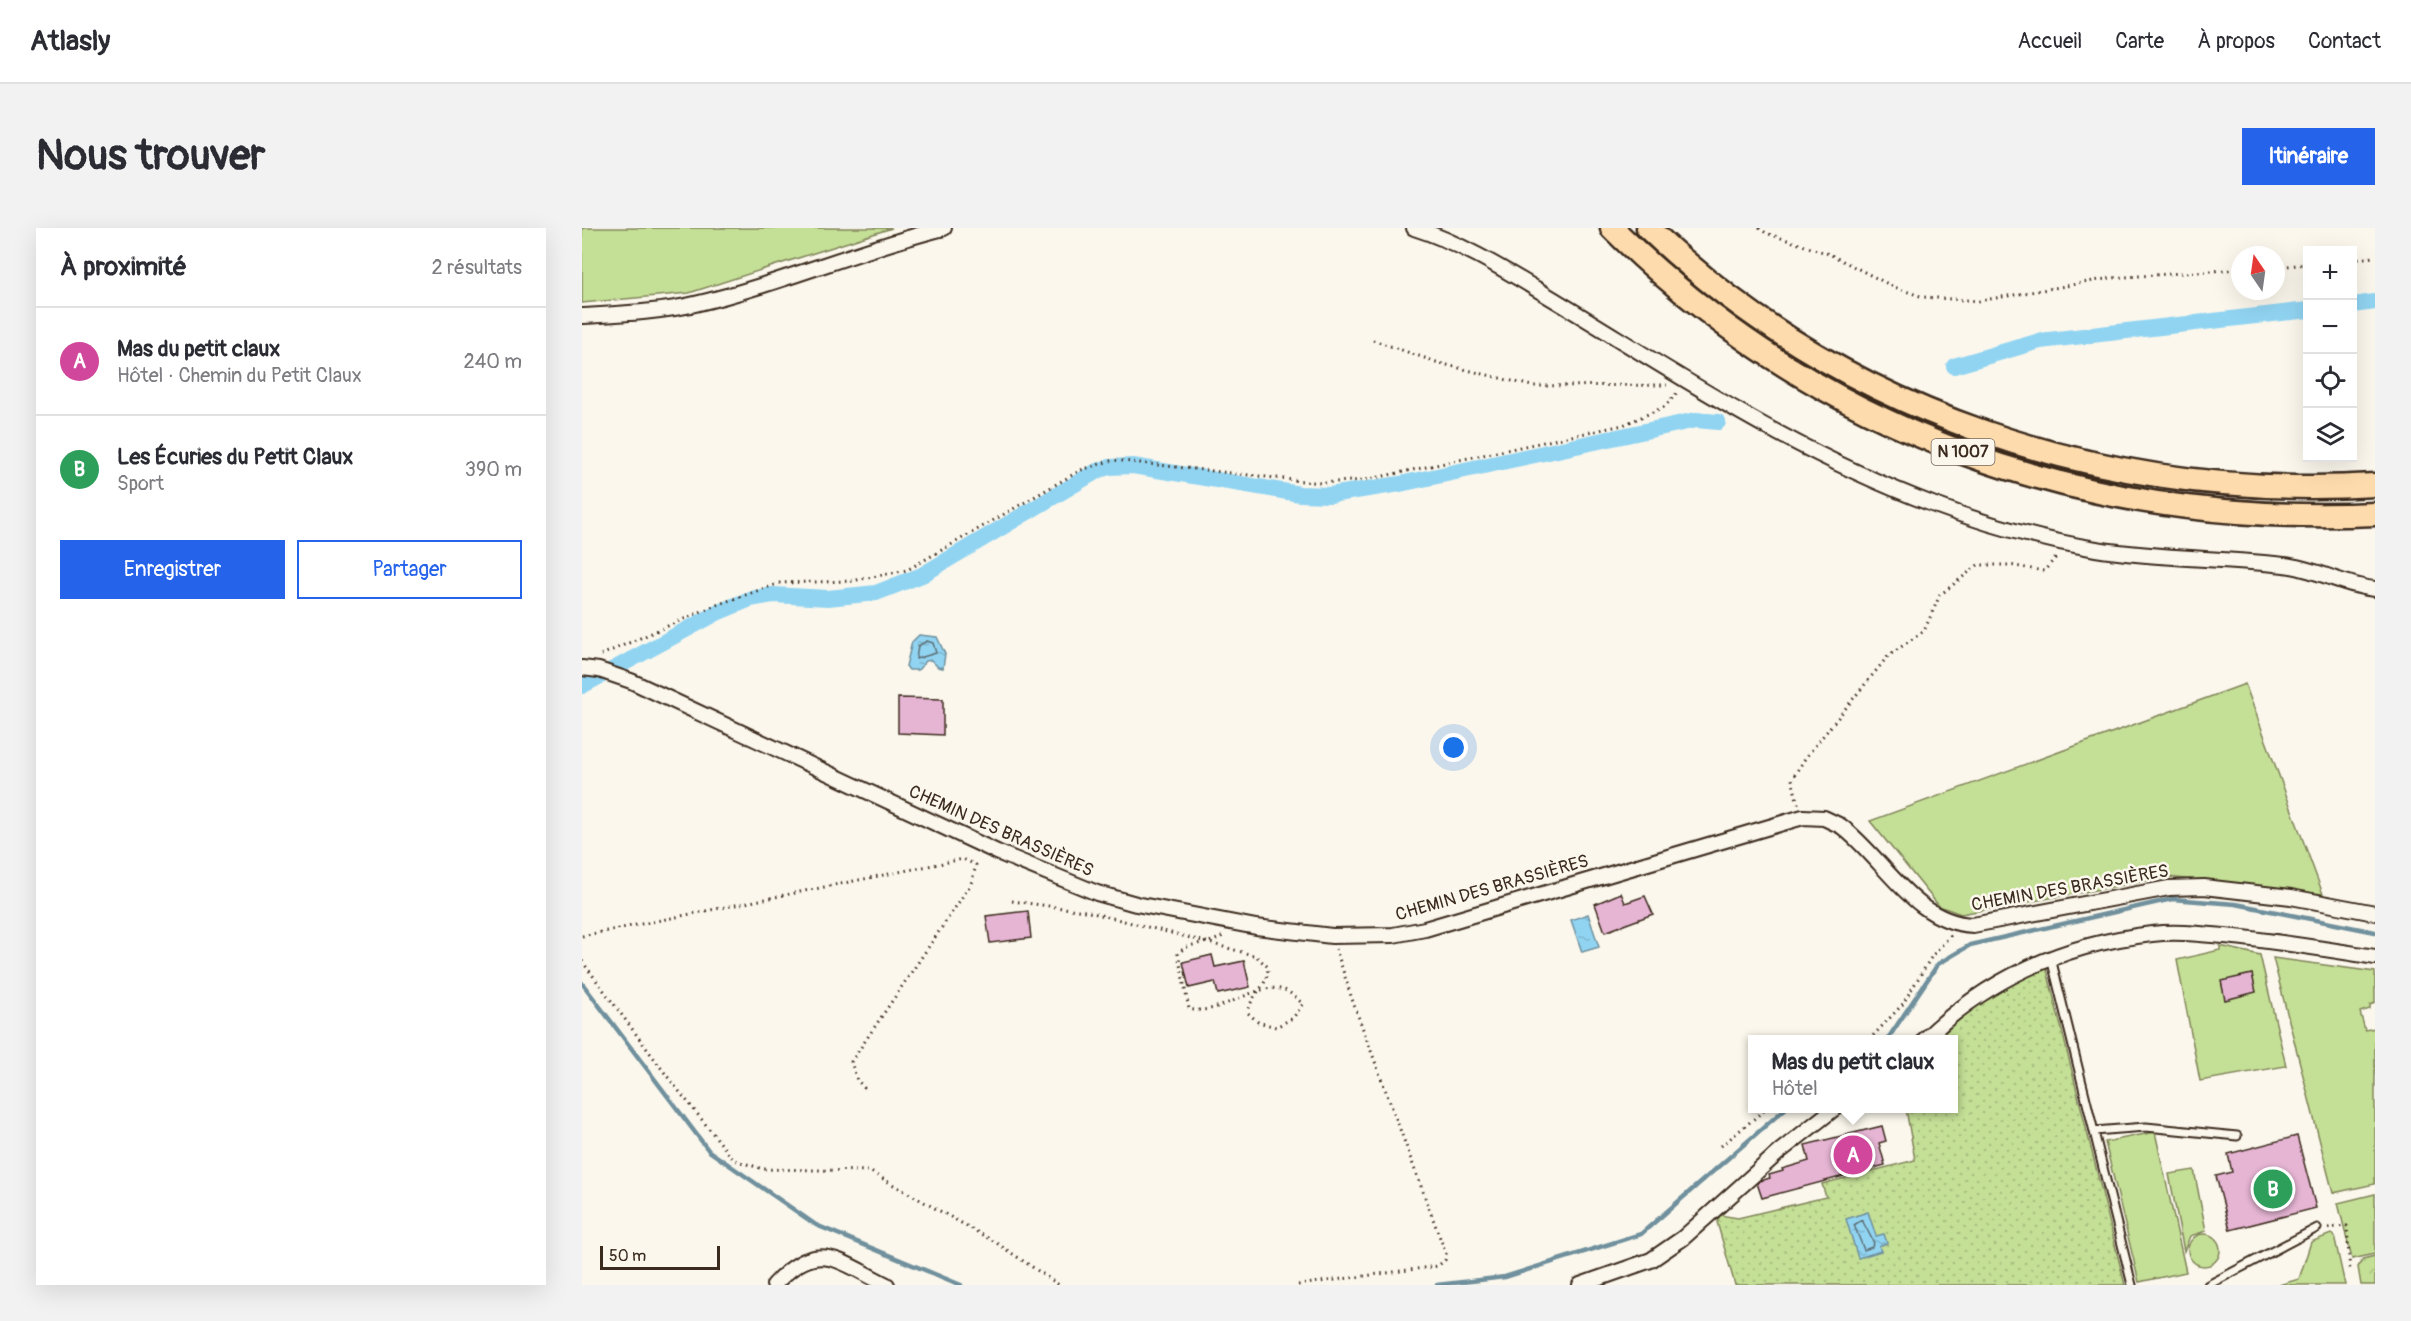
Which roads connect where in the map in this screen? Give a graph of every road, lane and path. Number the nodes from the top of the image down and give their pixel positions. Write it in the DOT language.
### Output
graph roads {
  1 [pos="944,228"];
  2 [pos="1414,228"];
  3 [pos="1612,228"];
  4 [pos="1648,228"];
  5 [pos="1759,228"];
  6 [pos="2375,257"];
  7 [pos="2357,259"];
  8 [pos="2303,264"];
  9 [pos="2285,266"];
  10 [pos="2231,270"];
  11 [pos="582,316"];
  12 [pos="1373,340"];
  13 [pos="1686,379"];
  14 [pos="2375,485"];
  15 [pos="2375,514"];
  16 [pos="2061,541"];
  17 [pos="2375,590"];
  18 [pos="599,663"];
  19 [pos="582,668"];
  20 [pos="1803,817"];
  21 [pos="1012,901"];
  22 [pos="2375,913"];
  23 [pos="1237,924"];
  24 [pos="1962,924"];
  25 [pos="582,936"];
  26 [pos="1332,936"];
  27 [pos="1206,942"];
  28 [pos="2051,957"];
  29 [pos="2375,957"];
  30 [pos="582,961"];
  31 [pos="1257,993"];
  32 [pos="1874,1035"];
  33 [pos="1929,1035"];
  34 [pos="866,1090"];
  35 [pos="1761,1113"];
  36 [pos="1829,1113"];
  37 [pos="2094,1131"];
  38 [pos="2237,1136"];
  39 [pos="1721,1146"];
  40 [pos="2317,1228"];
  41 [pos="2350,1272"];
  42 [pos="774,1285"];
  43 [pos="887,1285"];
  44 [pos="1059,1285"];
  45 [pos="1298,1285"];
  46 [pos="1580,1285"];
  47 [pos="2132,1285"];
  48 [pos="2208,1285"];
  1 -- 11 [label="street"];
  2 -- 13 [label="street"];
  3 -- 15 [label="highway, N 1007"];
  4 -- 14 [label="highway, N 1007"];
  5 -- 10 [label="path"];
  6 -- 7 [label="path"];
  8 -- 9 [label="path"];
  12 -- 13 [label="path"];
  13 -- 16 [label="street"];
  13 -- 18 [label="path"];
  16 -- 17 [label="street"];
  16 -- 20 [label="path"];
  18 -- 19 [label="street, CHEMIN DES BRASSIÈRES"];
  18 -- 23 [label="street, CHEMIN DES BRASSIÈRES"];
  20 -- 24 [label="street, CHEMIN DES BRASSIÈRES"];
  20 -- 26 [label="street, CHEMIN DES BRASSIÈRES"];
  21 -- 27 [label="path"];
  22 -- 24 [label="street, CHEMIN DES BRASSIÈRES"];
  23 -- 26 [label="street, CHEMIN DES BRASSIÈRES"];
  23 -- 27 [label="path"];
  24 -- 32 [label="path"];
  25 -- 34 [label="path"];
  26 -- 45 [label="path"];
  27 -- 31 [label="path"];
  27 -- 31 [label="path"];
  28 -- 29 [label="street"];
  28 -- 33 [label="street"];
  28 -- 37 [label="lane"];
  30 -- 44 [label="path"];
  31 -- 31 [label="path"];
  35 -- 39 [label="path"];
  36 -- 46 [label="street"];
  37 -- 38 [label="lane"];
  37 -- 47 [label="lane"];
  40 -- 41 [label="path"];
  40 -- 48 [label="lane"];
  42 -- 43 [label="street"];
}
